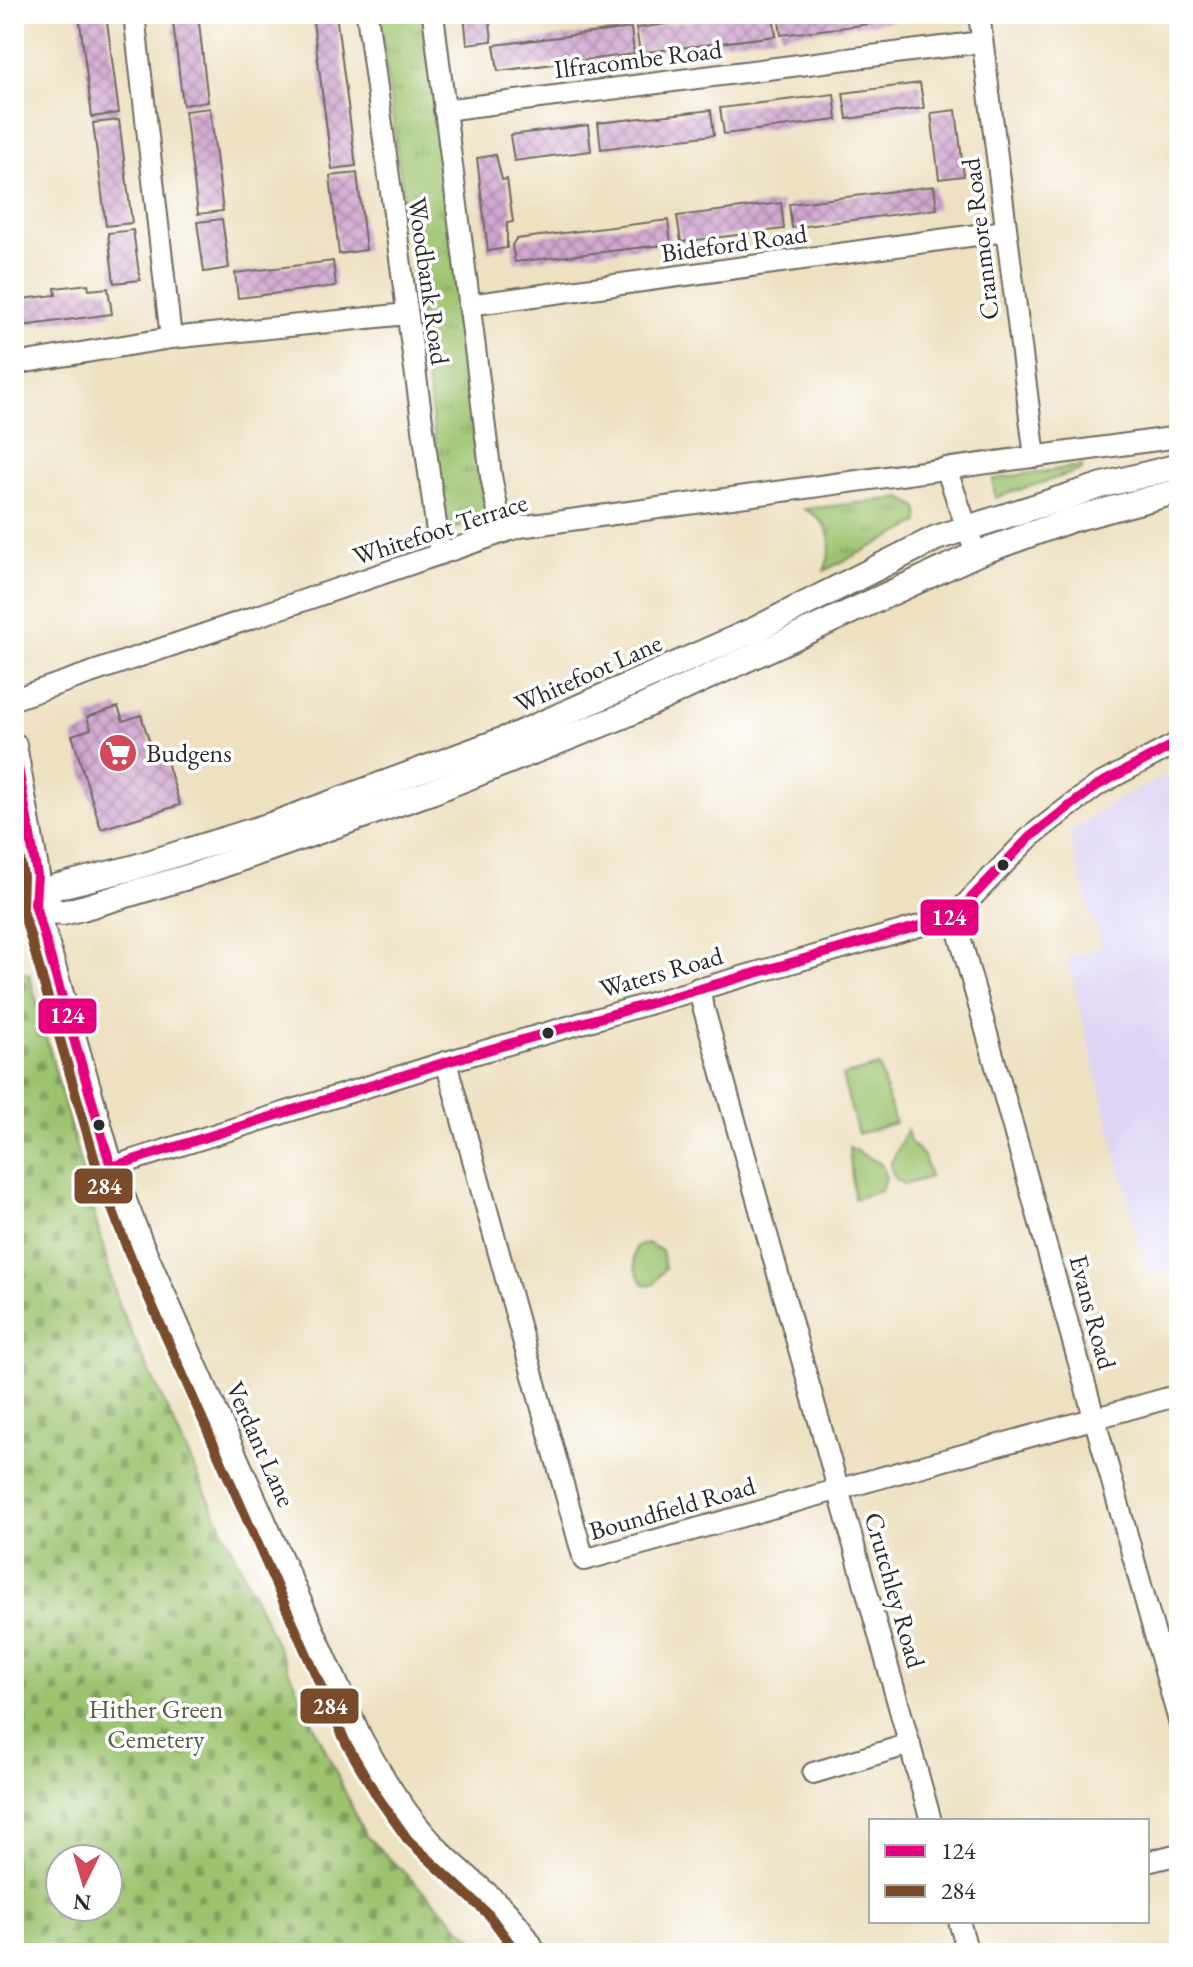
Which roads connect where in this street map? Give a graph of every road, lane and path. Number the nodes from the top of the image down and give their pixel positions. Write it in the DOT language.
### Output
graph roads {
  1 [pos="134,14"];
  2 [pos="367,14"];
  3 [pos="433,14"];
  4 [pos="979,14"];
  5 [pos="982,42"];
  6 [pos="444,110"];
  7 [pos="1005,231"];
  8 [pos="469,305"];
  9 [pos="407,314"];
  10 [pos="171,338"];
  11 [pos="14,364"];
  12 [pos="1179,437"];
  13 [pos="1035,457"];
  14 [pos="1179,466"];
  15 [pos="946,468"];
  16 [pos="1179,491"];
  17 [pos="965,529"];
  18 [pos="502,532"];
  19 [pos="440,554"];
  20 [pos="976,554"];
  21 [pos="14,699"];
  22 [pos="1179,742"];
  23 [pos="14,745"];
  24 [pos="14,848"];
  25 [pos="35,904"];
  26 [pos="954,916"];
  27 [pos="698,988"];
  28 [pos="446,1062"];
  29 [pos="111,1167"];
  30 [pos="1179,1395"];
  31 [pos="1094,1418"];
  32 [pos="839,1488"];
  33 [pos="1179,1721"];
  34 [pos="910,1744"];
  35 [pos="813,1773"];
  36 [pos="930,1819"];
  37 [pos="1179,1854"];
  38 [pos="1149,1862"];
  39 [pos="960,1923"];
  40 [pos="534,1953"];
  41 [pos="968,1953"];
  1 -- 10 [label="street"];
  2 -- 9 [label="street, Woodbank Road"];
  3 -- 6 [label="street, Woodbank Road"];
  4 -- 5 [label="street, Cranmore Road"];
  5 -- 6 [label="street, Ilfracombe Road"];
  5 -- 7 [label="street, Cranmore Road"];
  6 -- 8 [label="street, Woodbank Road"];
  7 -- 8 [label="street, Bideford Road"];
  7 -- 13 [label="street, Cranmore Road"];
  8 -- 18 [label="street, Woodbank Road"];
  9 -- 10 [label="street"];
  9 -- 19 [label="street, Woodbank Road"];
  10 -- 11 [label="street"];
  12 -- 13 [label="street, Whitefoot Terrace"];
  13 -- 15 [label="street, Whitefoot Terrace"];
  14 -- 17 [label="street, Whitefoot Lane"];
  15 -- 17 [label="street"];
  15 -- 18 [label="street, Whitefoot Terrace"];
  16 -- 20 [label="street, Whitefoot Lane"];
  17 -- 20 [label="street"];
  17 -- 25 [label="street, Whitefoot Lane"];
  18 -- 19 [label="street, Whitefoot Terrace"];
  19 -- 21 [label="street, Whitefoot Terrace"];
  20 -- 25 [label="street, Whitefoot Lane"];
  22 -- 26 [label="street"];
  23 -- 25 [label="street"];
  24 -- 25 [label="street"];
  25 -- 29 [label="street, Verdant Lane"];
  26 -- 27 [label="street, Waters Road"];
  26 -- 31 [label="street, Evans Road"];
  27 -- 28 [label="street, Waters Road"];
  27 -- 32 [label="street, Crutchley Road"];
  28 -- 29 [label="street, Waters Road"];
  28 -- 32 [label="street, Boundfield Road"];
  29 -- 40 [label="street, Verdant Lane"];
  30 -- 31 [label="street, Boundfield Road"];
  31 -- 32 [label="street, Boundfield Road"];
  31 -- 33 [label="street, Evans Road"];
  32 -- 34 [label="street, Crutchley Road"];
  34 -- 35 [label="street"];
  34 -- 36 [label="street, Crutchley Road"];
  37 -- 38 [label="street"];
  39 -- 41 [label="street"];
}
